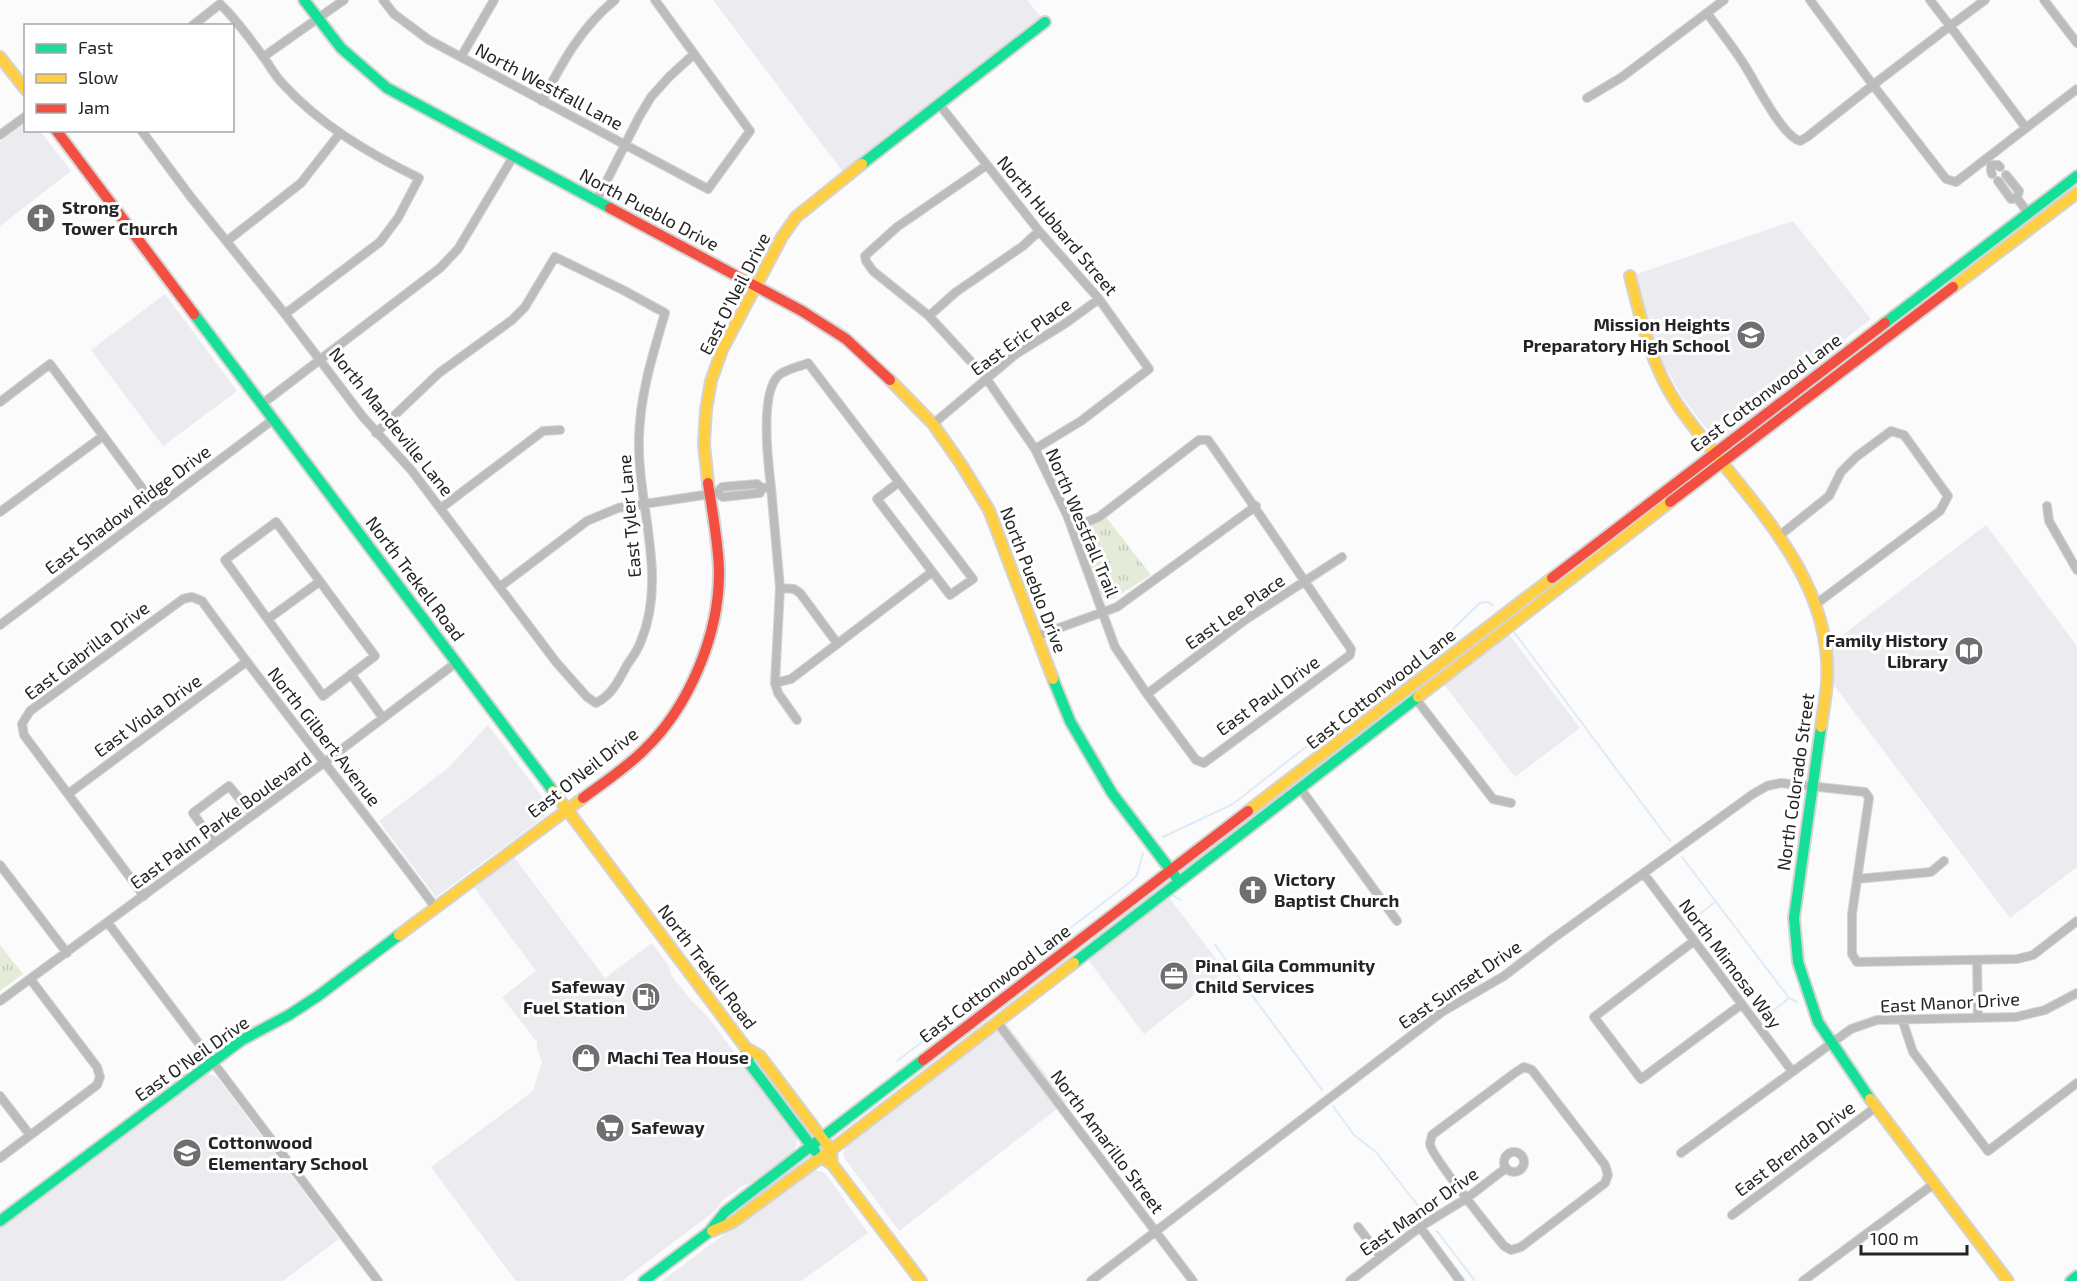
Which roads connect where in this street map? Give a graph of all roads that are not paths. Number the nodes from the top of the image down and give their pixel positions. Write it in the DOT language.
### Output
graph roads {
  1 [pos="304,0"];
  2 [pos="344,0"];
  3 [pos="383,0"];
  4 [pos="494,0"];
  5 [pos="615,0"];
  6 [pos="655,0"];
  7 [pos="1724,0"];
  8 [pos="1810,0"];
  9 [pos="1930,0"];
  10 [pos="1985,0"];
  11 [pos="2044,0"];
  12 [pos="1707,13"];
  13 [pos="317,19"];
  14 [pos="1045,22"];
  15 [pos="195,24"];
  16 [pos="1950,26"];
  17 [pos="2077,43"];
  18 [pos="694,54"];
  19 [pos="0,57"];
  20 [pos="263,57"];
  21 [pos="461,57"];
  22 [pos="1873,86"];
  23 [pos="24,87"];
  24 [pos="2077,89"];
  25 [pos="1587,98"];
  26 [pos="542,101"];
  27 [pos="939,104"];
  28 [pos="24,117"];
  29 [pos="2026,128"];
  30 [pos="58,132"];
  31 [pos="143,132"];
  32 [pos="340,133"];
  33 [pos="0,135"];
  34 [pos="626,145"];
  35 [pos="513,157"];
  36 [pos="987,165"];
  37 [pos="2077,176"];
  38 [pos="2077,193"];
  39 [pos="2017,198"];
  40 [pos="597,200"];
  41 [pos="2028,213"];
  42 [pos="1039,231"];
  43 [pos="227,241"];
  44 [pos="1630,276"];
  45 [pos="756,286"];
  46 [pos="1099,299"];
  47 [pos="285,314"];
  48 [pos="929,316"];
  49 [pos="320,360"];
  50 [pos="986,378"];
  51 [pos="0,402"];
  52 [pos="262,404"];
  53 [pos="274,419"];
  54 [pos="933,424"];
  55 [pos="560,430"];
  56 [pos="376,433"];
  57 [pos="103,436"];
  58 [pos="1035,449"];
  59 [pos="1714,453"];
  60 [pos="1722,463"];
  61 [pos="899,482"];
  62 [pos="767,487"];
  63 [pos="713,494"];
  64 [pos="644,503"];
  65 [pos="1256,506"];
  66 [pos="2047,506"];
  67 [pos="156,507"];
  68 [pos="441,508"];
  69 [pos="0,512"];
  70 [pos="1072,528"];
  71 [pos="1779,536"];
  72 [pos="1342,557"];
  73 [pos="2077,570"];
  74 [pos="933,572"];
  75 [pos="319,582"];
  76 [pos="1305,582"];
  77 [pos="501,586"];
  78 [pos="780,588"];
  79 [pos="183,599"];
  80 [pos="1816,604"];
  81 [pos="1104,612"];
  82 [pos="268,619"];
  83 [pos="0,625"];
  84 [pos="1037,636"];
  85 [pos="837,644"];
  86 [pos="246,662"];
  87 [pos="457,662"];
  88 [pos="351,674"];
  89 [pos="775,682"];
  90 [pos="1147,694"];
  91 [pos="1416,699"];
  92 [pos="596,703"];
  93 [pos="383,718"];
  94 [pos="797,720"];
  95 [pos="325,762"];
  96 [pos="1204,763"];
  97 [pos="1813,787"];
  98 [pos="1300,788"];
  99 [pos="68,794"];
  100 [pos="1511,803"];
  101 [pos="567,808"];
  102 [pos="253,816"];
  103 [pos="214,843"];
  104 [pos="1944,861"];
  105 [pos="0,865"];
  106 [pos="1171,870"];
  107 [pos="1644,874"];
  108 [pos="1857,879"];
  109 [pos="1178,881"];
  110 [pos="144,896"];
  111 [pos="435,907"];
  112 [pos="1397,921"];
  113 [pos="2077,921"];
  114 [pos="108,923"];
  115 [pos="1694,941"];
  116 [pos="67,953"];
  117 [pos="1977,960"];
  118 [pos="31,980"];
  119 [pos="2077,993"];
  120 [pos="0,1002"];
  121 [pos="1742,1004"];
  122 [pos="1978,1018"];
  123 [pos="1902,1019"];
  124 [pos="997,1022"];
  125 [pos="1831,1042"];
  126 [pos="943,1045"];
  127 [pos="746,1048"];
  128 [pos="952,1057"];
  129 [pos="213,1062"];
  130 [pos="1792,1071"];
  131 [pos="2077,1083"];
  132 [pos="0,1096"];
  133 [pos="1876,1107"];
  134 [pos="30,1135"];
  135 [pos="822,1138"];
  136 [pos="811,1146"];
  137 [pos="831,1150"];
  138 [pos="1681,1154"];
  139 [pos="0,1158"];
  140 [pos="820,1158"];
  141 [pos="832,1164"];
  142 [pos="1506,1168"];
  143 [pos="1935,1183"];
  144 [pos="1467,1198"];
  145 [pos="1732,1215"];
  146 [pos="0,1221"];
  147 [pos="1358,1227"];
  148 [pos="1420,1227"];
  149 [pos="709,1232"];
  150 [pos="1156,1232"];
  151 [pos="1381,1257"];
  152 [pos="2077,1276"];
  153 [pos="378,1281"];
  154 [pos="644,1281"];
  155 [pos="921,1281"];
  156 [pos="1091,1281"];
  157 [pos="1193,1281"];
  158 [pos="1350,1281"];
  159 [pos="1460,1281"];
  160 [pos="1803,1281"];
  161 [pos="2008,1281"];
  162 [pos="2071,1281"];
  1 -- 13 [label="main road, North Pueblo Drive"];
  2 -- 13 [label="street"];
  3 -- 21 [label="street, North Westfall Lane"];
  4 -- 21 [label="street"];
  5 -- 26 [label="street"];
  6 -- 18 [label="street"];
  7 -- 12 [label="street"];
  8 -- 22 [label="street"];
  9 -- 16 [label="street"];
  10 -- 16 [label="street"];
  11 -- 17 [label="street"];
  12 -- 22 [label="street"];
  12 -- 25 [label="street"];
  13 -- 20 [label="street"];
  13 -- 35 [label="main road, North Pueblo Drive"];
  14 -- 27 [label="main road, East O'Neil Drive"];
  15 -- 20 [label="street"];
  16 -- 22 [label="street"];
  16 -- 29 [label="street"];
  18 -- 34 [label="street"];
  18 -- 34 [label="street, North Westfall Lane"];
  19 -- 23 [label="main road"];
  20 -- 32 [label="street"];
  21 -- 26 [label="street, North Westfall Lane"];
  22 -- 29 [label="street"];
  24 -- 29 [label="street"];
  26 -- 34 [label="street, North Westfall Lane"];
  27 -- 36 [label="street, North Hubbard Street"];
  27 -- 45 [label="main road, East O'Neil Drive"];
  28 -- 33 [label="street"];
  30 -- 52 [label="main road, North Trekell Road"];
  31 -- 43 [label="street, North Mandeville Lane"];
  32 -- 43 [label="street"];
  32 -- 47 [label="street"];
  34 -- 40 [label="street"];
  35 -- 40 [label="main road, North Pueblo Drive"];
  35 -- 49 [label="street"];
  36 -- 42 [label="street, North Hubbard Street"];
  36 -- 48 [label="street, North Westfall Trail"];
  37 -- 41 [label="main road, East Cottonwood Lane"];
  38 -- 60 [label="main road, East Cottonwood Lane"];
  39 -- 39 [label="street"];
  39 -- 41 [label="street"];
  40 -- 45 [label="main road, North Pueblo Drive"];
  41 -- 59 [label="main road, East Cottonwood Lane"];
  42 -- 46 [label="street, North Hubbard Street"];
  42 -- 48 [label="street"];
  43 -- 47 [label="street, North Mandeville Lane"];
  44 -- 59 [label="main road, North Colorado Street"];
  45 -- 54 [label="main road, North Pueblo Drive"];
  45 -- 63 [label="main road, East O'Neil Drive"];
  46 -- 50 [label="street, East Eric Place"];
  46 -- 58 [label="street, North Hubbard Street"];
  47 -- 49 [label="street, North Mandeville Lane"];
  48 -- 50 [label="street, North Westfall Trail"];
  49 -- 52 [label="street"];
  49 -- 56 [label="street, North Mandeville Lane"];
  50 -- 54 [label="street, East Eric Place"];
  50 -- 58 [label="street, North Westfall Trail"];
  51 -- 57 [label="street"];
  52 -- 53 [label="main road, North Trekell Road"];
  53 -- 67 [label="street, East Shadow Ridge Drive"];
  53 -- 87 [label="main road, North Trekell Road"];
  54 -- 84 [label="main road, North Pueblo Drive"];
  55 -- 68 [label="street"];
  56 -- 64 [label="street, East Tyler Lane"];
  56 -- 68 [label="street, North Mandeville Lane"];
  57 -- 67 [label="street"];
  57 -- 69 [label="street"];
  58 -- 70 [label="street, North Westfall Trail"];
  59 -- 60 [label="main road, North Colorado Street"];
  59 -- 106 [label="main road, East Cottonwood Lane"];
  60 -- 71 [label="main road, North Colorado Street"];
  60 -- 91 [label="main road, East Cottonwood Lane"];
  61 -- 62 [label="street"];
  61 -- 74 [label="street"];
  61 -- 74 [label="street"];
  62 -- 63 [label="street"];
  62 -- 78 [label="street"];
  63 -- 64 [label="street"];
  63 -- 101 [label="main road, East O'Neil Drive"];
  64 -- 77 [label="street"];
  64 -- 92 [label="street, East Tyler Lane"];
  65 -- 70 [label="street"];
  65 -- 76 [label="street"];
  65 -- 81 [label="street"];
  66 -- 73 [label="street"];
  67 -- 83 [label="street, East Shadow Ridge Drive"];
  68 -- 77 [label="street, North Mandeville Lane"];
  70 -- 81 [label="street, North Westfall Trail"];
  71 -- 80 [label="main road, North Colorado Street"];
  71 -- 80 [label="street"];
  72 -- 76 [label="street, East Lee Place"];
  74 -- 85 [label="street"];
  75 -- 82 [label="street"];
  75 -- 82 [label="street"];
  75 -- 88 [label="street"];
  76 -- 90 [label="street, East Lee Place"];
  76 -- 96 [label="street, East Paul Drive"];
  77 -- 92 [label="street, North Mandeville Lane"];
  78 -- 85 [label="street"];
  78 -- 89 [label="street"];
  79 -- 86 [label="street, North Gilbert Avenue"];
  79 -- 99 [label="street, East Gabrilla Drive"];
  80 -- 97 [label="main road, North Colorado Street"];
  81 -- 84 [label="street"];
  81 -- 90 [label="street, North Westfall Trail"];
  82 -- 88 [label="street"];
  84 -- 106 [label="main road, North Pueblo Drive"];
  85 -- 89 [label="street"];
  86 -- 95 [label="street, North Gilbert Avenue"];
  86 -- 99 [label="street, East Viola Drive"];
  87 -- 93 [label="street, East Palm Parke Boulevard"];
  87 -- 101 [label="main road, North Trekell Road"];
  88 -- 93 [label="street"];
  89 -- 94 [label="street"];
  90 -- 96 [label="street, North Westfall Trail"];
  91 -- 98 [label="main road, East Cottonwood Lane"];
  91 -- 100 [label="street"];
  93 -- 95 [label="street, East Palm Parke Boulevard"];
  95 -- 102 [label="street, East Palm Parke Boulevard"];
  95 -- 111 [label="street, North Gilbert Avenue"];
  97 -- 107 [label="street, East Sunset Drive"];
  97 -- 108 [label="street, East Sunset Drive"];
  97 -- 125 [label="main road, North Colorado Street"];
  98 -- 109 [label="main road, East Cottonwood Lane"];
  98 -- 112 [label="street"];
  99 -- 110 [label="street"];
  101 -- 111 [label="main road, East O'Neil Drive"];
  101 -- 127 [label="main road, North Trekell Road"];
  102 -- 103 [label="street, East Palm Parke Boulevard"];
  102 -- 103 [label="street"];
  103 -- 110 [label="street, East Palm Parke Boulevard"];
  104 -- 108 [label="street"];
  105 -- 116 [label="street"];
  106 -- 109 [label="main road, North Pueblo Drive"];
  106 -- 126 [label="main road, East Cottonwood Lane"];
  107 -- 115 [label="street, North Mimosa Way"];
  107 -- 150 [label="street, East Sunset Drive"];
  108 -- 117 [label="street"];
  109 -- 124 [label="main road, East Cottonwood Lane"];
  110 -- 114 [label="street, East Palm Parke Boulevard"];
  111 -- 129 [label="main road, East O'Neil Drive"];
  113 -- 117 [label="street"];
  114 -- 116 [label="street, East Palm Parke Boulevard"];
  114 -- 129 [label="street"];
  115 -- 121 [label="street, North Mimosa Way"];
  115 -- 121 [label="street"];
  116 -- 118 [label="street, East Palm Parke Boulevard"];
  117 -- 122 [label="street"];
  118 -- 120 [label="street, East Palm Parke Boulevard"];
  118 -- 134 [label="street"];
  119 -- 122 [label="street, East Manor Drive"];
  121 -- 130 [label="street, North Mimosa Way"];
  122 -- 123 [label="street, East Manor Drive"];
  123 -- 125 [label="street, East Manor Drive"];
  123 -- 131 [label="street"];
  124 -- 128 [label="main road, East Cottonwood Lane"];
  124 -- 150 [label="street, North Amarillo Street"];
  125 -- 130 [label="street, East Manor Drive"];
  125 -- 133 [label="main road, North Colorado Street"];
  126 -- 128 [label="main road"];
  126 -- 135 [label="main road, East Cottonwood Lane"];
  127 -- 135 [label="main road, North Trekell Road"];
  127 -- 136 [label="main road, North Trekell Road"];
  128 -- 137 [label="main road, East Cottonwood Lane"];
  129 -- 146 [label="main road, East O'Neil Drive"];
  129 -- 153 [label="street"];
  130 -- 138 [label="street, East Manor Drive"];
  132 -- 134 [label="street"];
  133 -- 143 [label="main road, North Colorado Street"];
  133 -- 145 [label="street, East Brenda Drive"];
  134 -- 139 [label="street"];
  135 -- 136 [label="main road, East Cottonwood Lane"];
  135 -- 137 [label="main road, North Trekell Road"];
  136 -- 140 [label="main road, North Trekell Road"];
  136 -- 149 [label="main road, East Cottonwood Lane"];
  137 -- 140 [label="main road, East Cottonwood Lane"];
  137 -- 141 [label="main road"];
  140 -- 141 [label="main road, North Trekell Road"];
  140 -- 149 [label="main road, East Cottonwood Lane"];
  141 -- 155 [label="main road, North Trekell Road"];
  142 -- 144 [label="street, East Manor Drive"];
  143 -- 160 [label="street"];
  143 -- 161 [label="main road, North Colorado Street"];
  144 -- 144 [label="street"];
  144 -- 148 [label="street, East Manor Drive"];
  147 -- 151 [label="street"];
  148 -- 151 [label="street, East Manor Drive"];
  148 -- 159 [label="street"];
  149 -- 154 [label="main road, East Cottonwood Lane"];
  150 -- 156 [label="street, East Sunset Drive"];
  150 -- 157 [label="street, North Amarillo Street"];
  151 -- 158 [label="street, East Manor Drive"];
  152 -- 162 [label="main road"];
}
